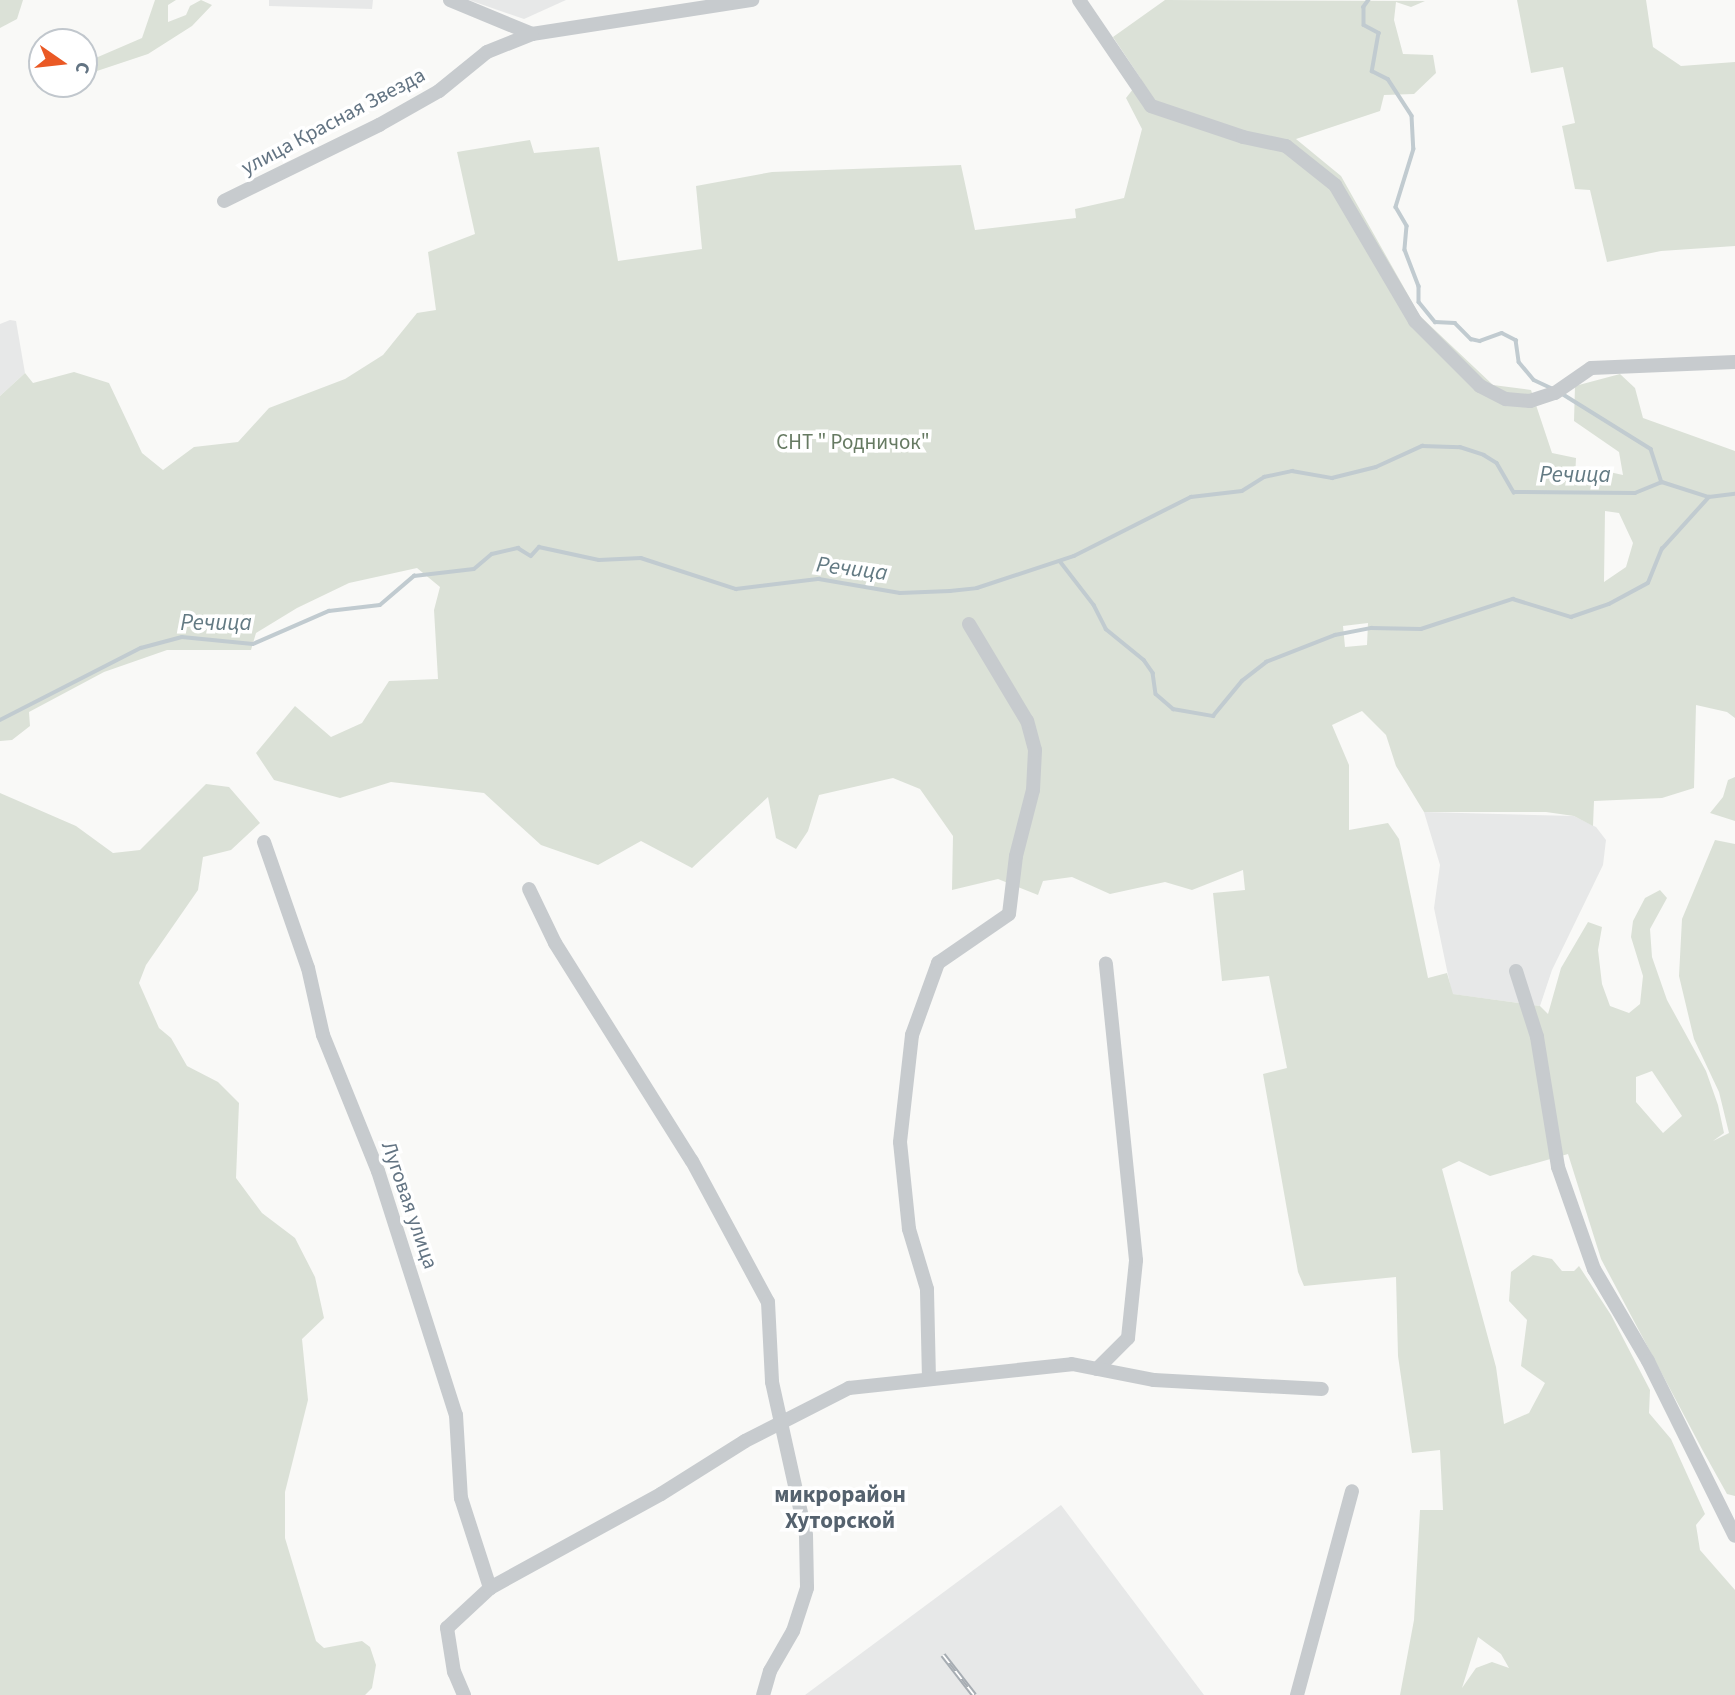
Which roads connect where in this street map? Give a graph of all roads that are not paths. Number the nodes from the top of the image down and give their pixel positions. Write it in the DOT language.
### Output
graph roads {
  1 [pos="450,0"];
  2 [pos="752,0"];
  3 [pos="1079,0"];
  4 [pos="532,34"];
  5 [pos="224,201"];
  6 [pos="1735,362"];
  7 [pos="969,624"];
  8 [pos="264,842"];
  9 [pos="529,889"];
  10 [pos="1106,964"];
  11 [pos="1516,971"];
  12 [pos="1097,1369"];
  13 [pos="929,1379"];
  14 [pos="1322,1389"];
  15 [pos="783,1424"];
  16 [pos="1352,1491"];
  17 [pos="1735,1536"];
  18 [pos="489,1588"];
  19 [pos="464,1695"];
  20 [pos="763,1695"];
  21 [pos="1297,1695"];
  1 -- 4 [label="street"];
  2 -- 4 [label="street, улица Красная Звезда"];
  3 -- 6 [label="street"];
  4 -- 5 [label="street, улица Красная Звезда"];
  7 -- 13 [label="street"];
  8 -- 18 [label="street, Луговая улица"];
  9 -- 15 [label="street"];
  10 -- 12 [label="street"];
  11 -- 17 [label="street"];
  12 -- 13 [label="street"];
  12 -- 14 [label="street"];
  13 -- 15 [label="street"];
  15 -- 18 [label="street"];
  15 -- 20 [label="street"];
  16 -- 21 [label="street"];
  18 -- 19 [label="street"];
}
